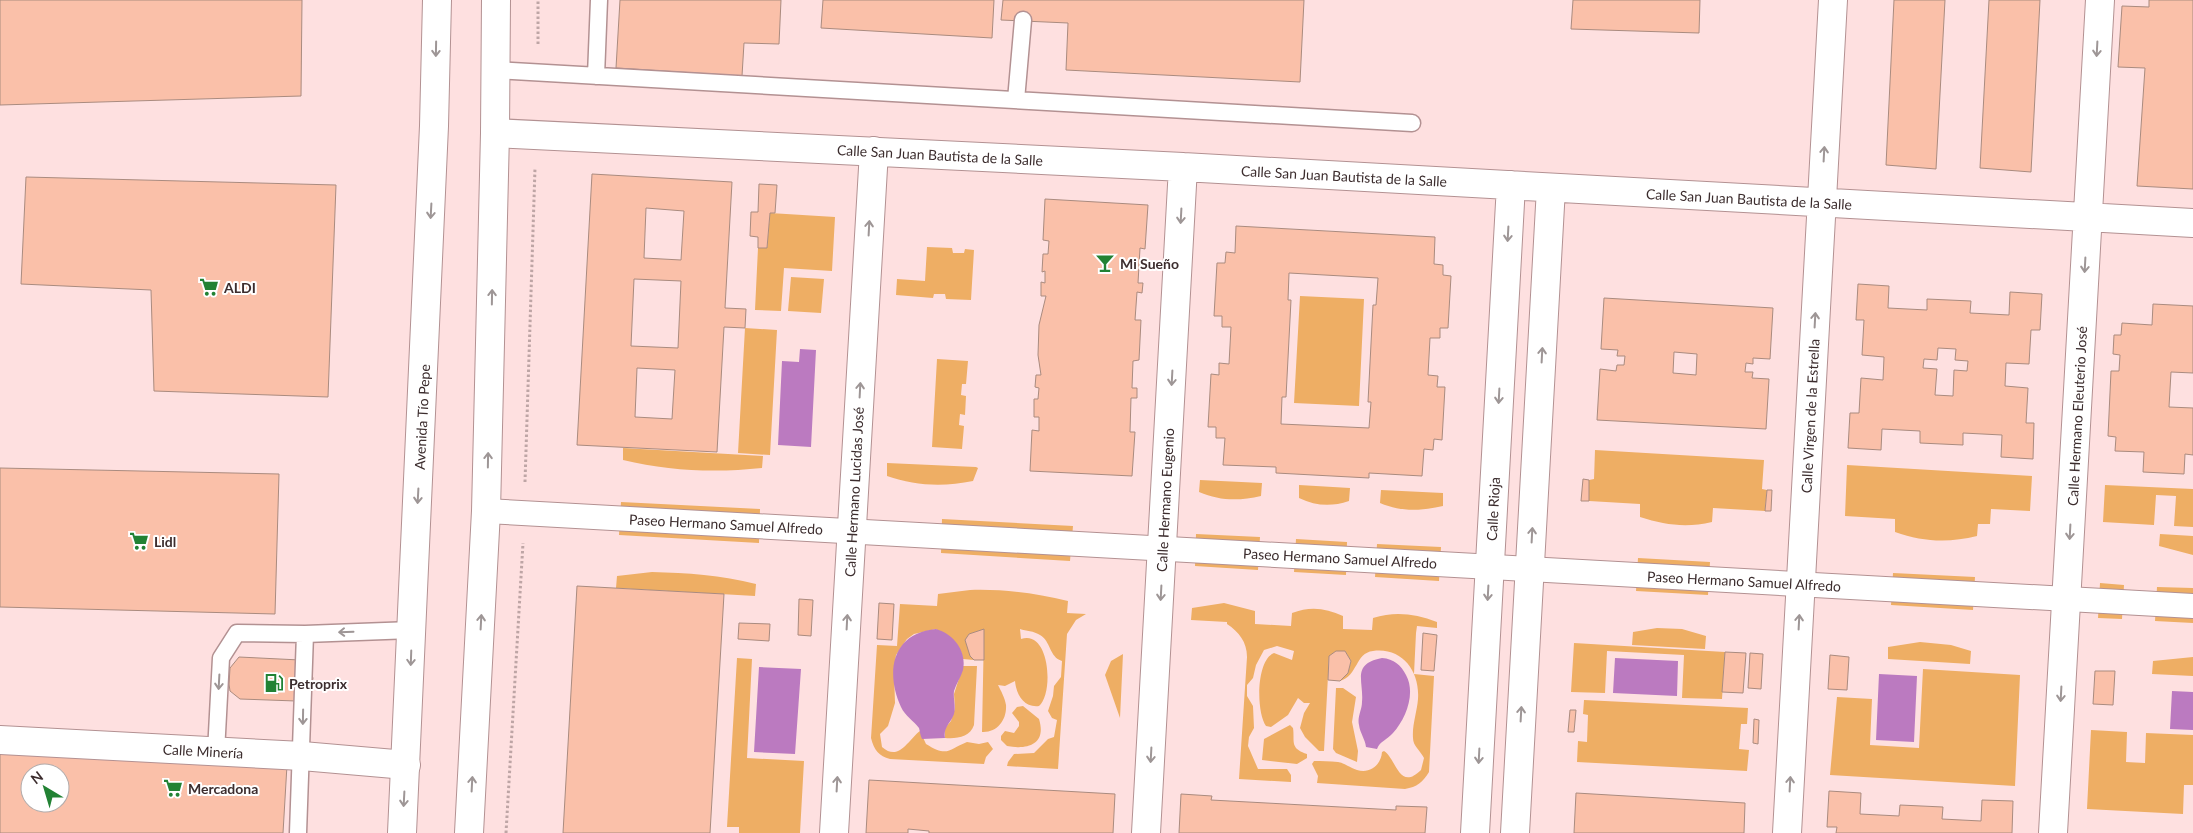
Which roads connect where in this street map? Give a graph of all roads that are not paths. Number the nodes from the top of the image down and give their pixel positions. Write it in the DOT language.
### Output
graph roads {
  1 [pos="437,0"];
  2 [pos="496,0"];
  3 [pos="599,0"];
  4 [pos="1833,0"];
  5 [pos="2100,0"];
  6 [pos="1023,20"];
  7 [pos="494,70"];
  8 [pos="596,76"];
  9 [pos="1016,100"];
  10 [pos="1412,123"];
  11 [pos="496,132"];
  12 [pos="874,151"];
  13 [pos="1183,167"];
  14 [pos="1511,185"];
  15 [pos="1552,188"];
  16 [pos="1822,203"];
  17 [pos="2088,216"];
  18 [pos="2193,223"];
  19 [pos="486,511"];
  20 [pos="852,531"];
  21 [pos="1163,548"];
  22 [pos="1490,567"];
  23 [pos="1530,569"];
  24 [pos="1801,584"];
  25 [pos="2066,598"];
  26 [pos="2193,606"];
  27 [pos="412,630"];
  28 [pos="305,634"];
  29 [pos="0,740"];
  30 [pos="216,752"];
  31 [pos="302,756"];
  32 [pos="406,765"];
  33 [pos="298,833"];
  34 [pos="402,833"];
  35 [pos="469,833"];
  36 [pos="834,833"];
  37 [pos="1146,833"];
  38 [pos="1475,833"];
  39 [pos="1515,833"];
  40 [pos="1788,833"];
  41 [pos="2053,833"];
  1 -- 27 [label="street, Avenida Tío Pepe, one-way"];
  2 -- 7 [label="street"];
  3 -- 8 [label="lane"];
  16 -- 4 [label="street, Calle Virgen de la Estrella, one-way"];
  5 -- 17 [label="street, Calle Hermano Eleuterio José, one-way"];
  6 -- 9 [label="lane"];
  7 -- 8 [label="lane"];
  7 -- 11 [label="street"];
  8 -- 9 [label="lane"];
  9 -- 10 [label="lane"];
  11 -- 12 [label="street, Calle San Juan Bautista de la Salle"];
  19 -- 11 [label="street, one-way"];
  12 -- 13 [label="street, Calle San Juan Bautista de la Salle"];
  20 -- 12 [label="street, Calle Hermano Lucidas José, one-way"];
  13 -- 14 [label="street, Calle San Juan Bautista de la Salle"];
  13 -- 21 [label="street, Calle Hermano Eugenio, one-way"];
  14 -- 15 [label="street, Calle San Juan Bautista de la Salle"];
  14 -- 22 [label="street, Calle Rioja, one-way"];
  15 -- 16 [label="street, Calle San Juan Bautista de la Salle"];
  23 -- 15 [label="street, one-way"];
  16 -- 17 [label="street, Calle San Juan Bautista de la Salle"];
  24 -- 16 [label="street, Calle Virgen de la Estrella, one-way"];
  17 -- 18 [label="street, Calle San Juan Bautista de la Salle"];
  17 -- 25 [label="street, Calle Hermano Eleuterio José, one-way"];
  19 -- 20 [label="street, Paseo Hermano Samuel Alfredo"];
  35 -- 19 [label="street, one-way"];
  20 -- 21 [label="street, Paseo Hermano Samuel Alfredo"];
  36 -- 20 [label="street, Calle Hermano Lucidas José, one-way"];
  21 -- 22 [label="street, Paseo Hermano Samuel Alfredo"];
  21 -- 37 [label="street, Calle Hermano Eugenio, one-way"];
  22 -- 23 [label="street, Paseo Hermano Samuel Alfredo"];
  22 -- 38 [label="street, Calle Rioja, one-way"];
  23 -- 24 [label="street, Paseo Hermano Samuel Alfredo"];
  39 -- 23 [label="street, one-way"];
  24 -- 25 [label="street, Paseo Hermano Samuel Alfredo"];
  40 -- 24 [label="street, Calle Virgen de la Estrella, one-way"];
  25 -- 26 [label="street, Paseo Hermano Samuel Alfredo"];
  25 -- 41 [label="street, Calle Hermano Eleuterio José, one-way"];
  27 -- 28 [label="lane, one-way"];
  27 -- 32 [label="street, Avenida Tío Pepe, one-way"];
  28 -- 30 [label="lane, one-way"];
  28 -- 31 [label="lane, one-way"];
  29 -- 30 [label="street, Calle Minería"];
  30 -- 31 [label="street, Calle Minería"];
  31 -- 32 [label="street, Calle Minería"];
  31 -- 33 [label="lane"];
  32 -- 34 [label="street, Avenida Tío Pepe, one-way"];
}
